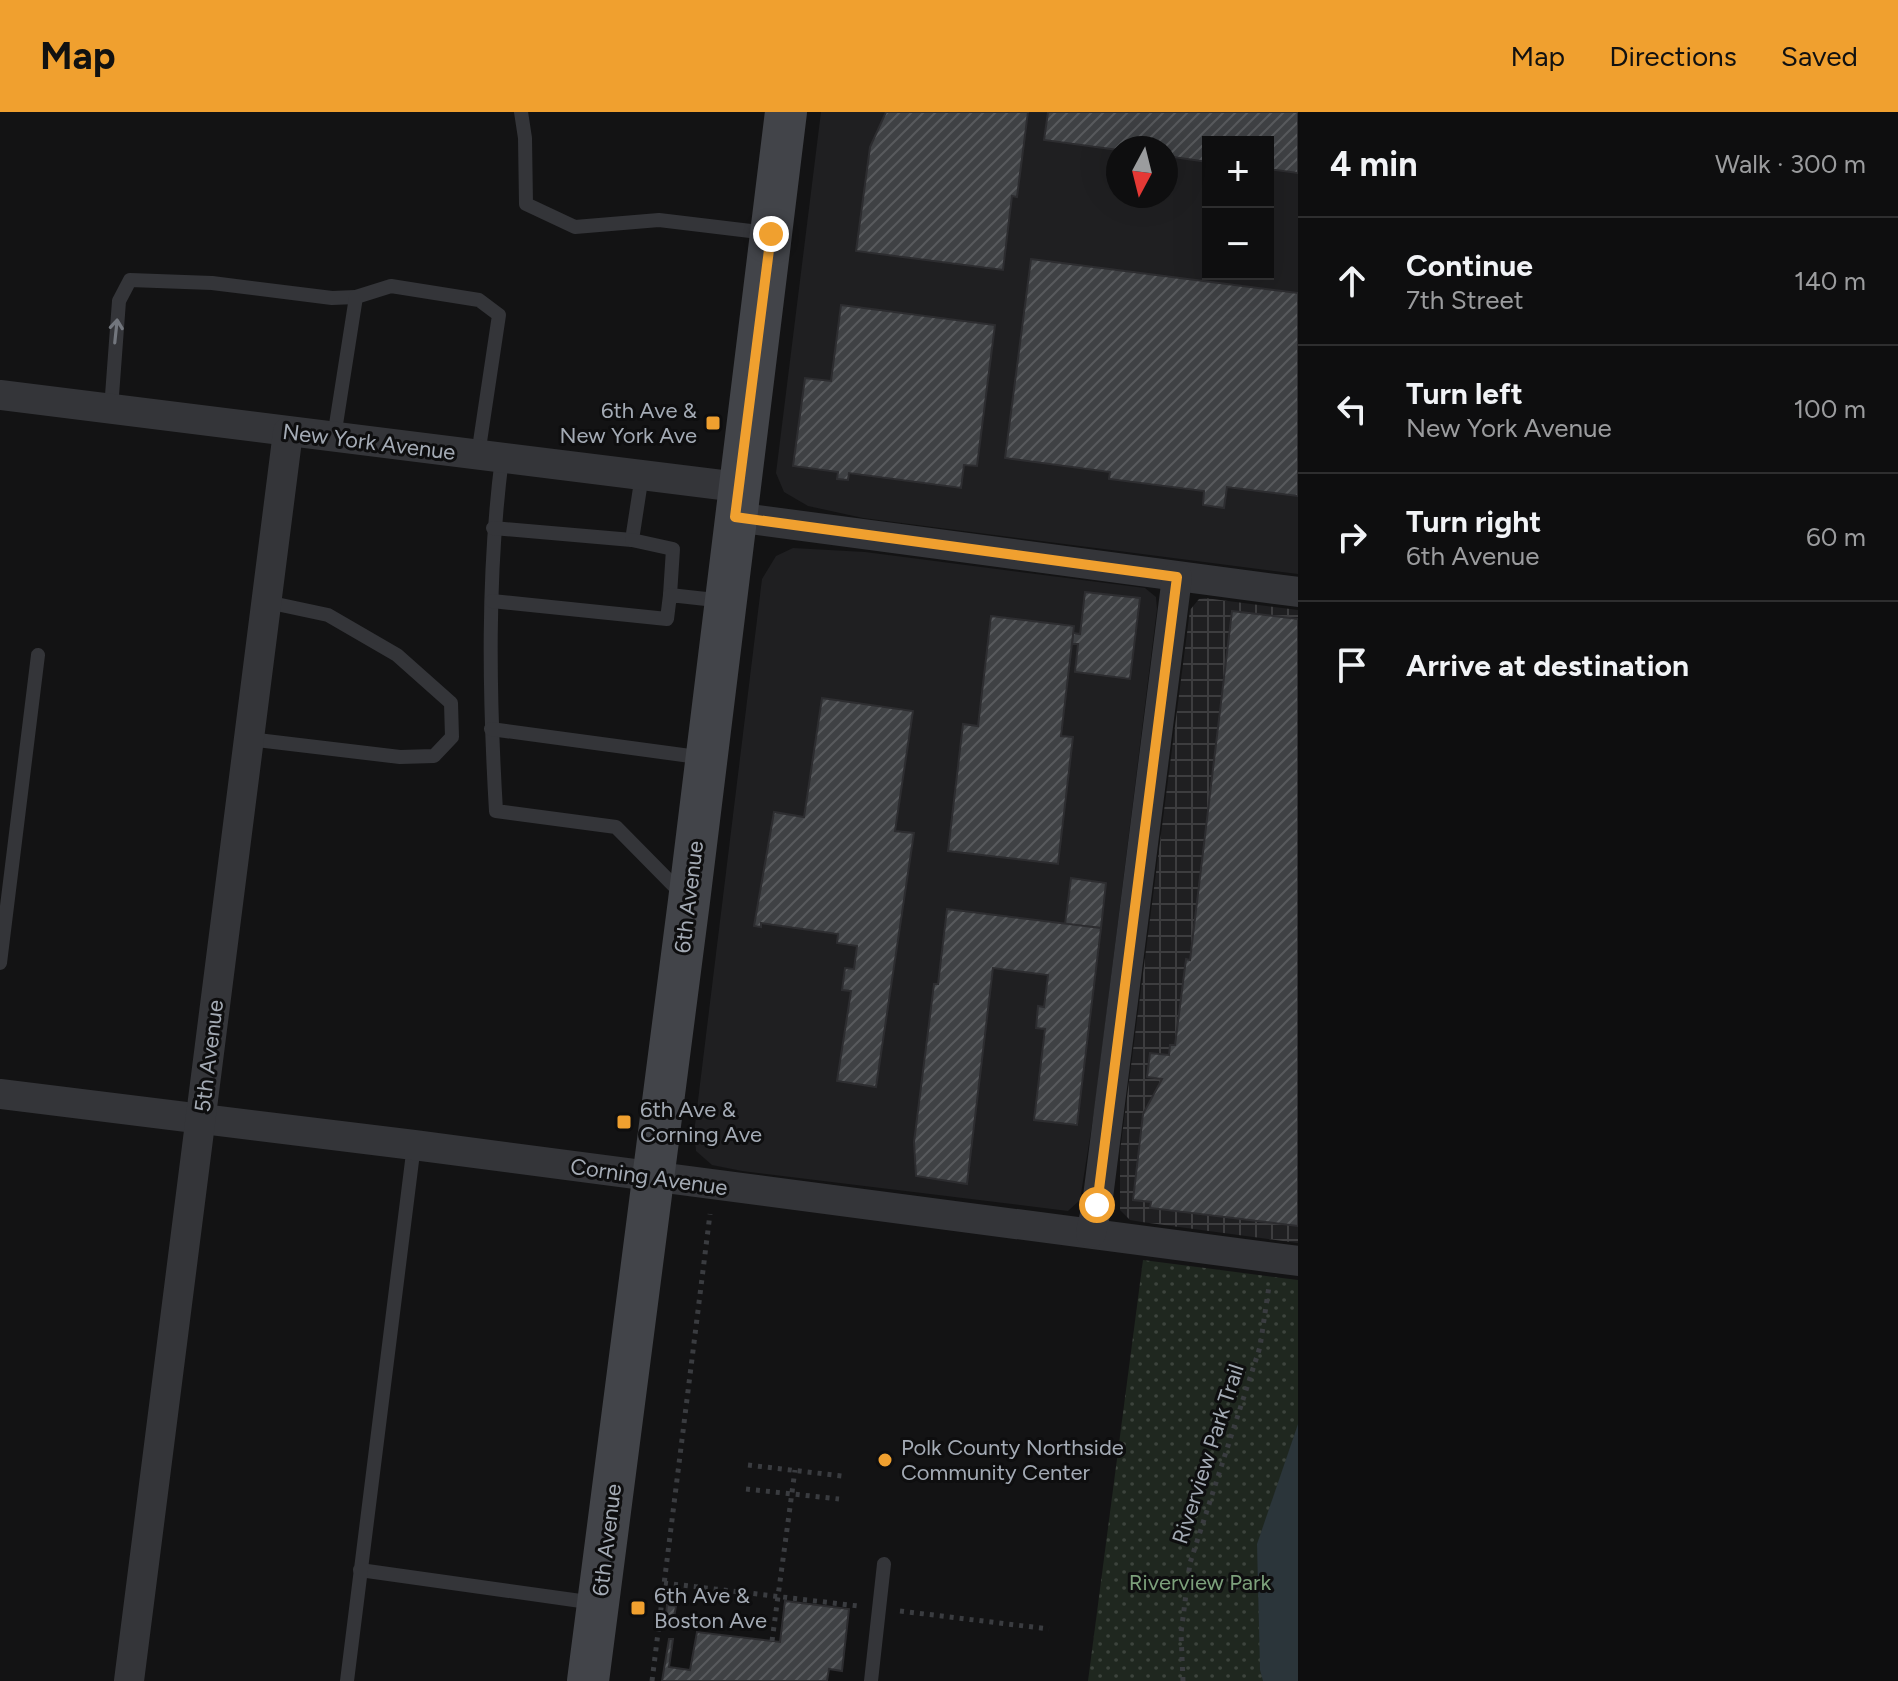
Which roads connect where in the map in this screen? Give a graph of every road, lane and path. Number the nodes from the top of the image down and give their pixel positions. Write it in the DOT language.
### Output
graph roads {
  1 [pos="521,112"];
  2 [pos="786,112"];
  3 [pos="771,234"];
  4 [pos="356,297"];
  5 [pos="0,395"];
  6 [pos="111,409"];
  7 [pos="288,432"];
  8 [pos="334,437"];
  9 [pos="490,456"];
  10 [pos="642,475"];
  11 [pos="737,502"];
  12 [pos="493,528"];
  13 [pos="632,540"];
  14 [pos="1177,577"];
  15 [pos="1298,592"];
  16 [pos="670,595"];
  17 [pos="492,601"];
  18 [pos="725,601"];
  19 [pos="267,602"];
  20 [pos="38,655"];
  21 [pos="491,729"];
  22 [pos="249,739"];
  23 [pos="705,758"];
  24 [pos="689,901"];
  25 [pos="0,963"];
  26 [pos="0,1094"];
  27 [pos="201,1119"];
  28 [pos="414,1145"];
  29 [pos="653,1178"];
  30 [pos="710,1214"];
  31 [pos="1091,1233"];
  32 [pos="1298,1261"];
  33 [pos="1269,1285"];
  34 [pos="748,1465"];
  35 [pos="795,1470"];
  36 [pos="842,1476"];
  37 [pos="746,1489"];
  38 [pos="792,1494"];
  39 [pos="839,1499"];
  40 [pos="884,1564"];
  41 [pos="360,1570"];
  42 [pos="599,1604"];
  43 [pos="772,1641"];
  44 [pos="129,1681"];
  45 [pos="347,1681"];
  46 [pos="588,1681"];
  47 [pos="652,1681"];
  48 [pos="871,1681"];
  49 [pos="1183,1681"];
  1 -- 3 [label="lane"];
  2 -- 3 [label="main road, 6th Avenue"];
  3 -- 11 [label="main road, 6th Avenue"];
  6 -- 4 [label="lane, one-way"];
  4 -- 8 [label="lane"];
  4 -- 9 [label="lane"];
  5 -- 6 [label="street, New York Avenue"];
  6 -- 7 [label="street, New York Avenue"];
  7 -- 8 [label="street, New York Avenue"];
  7 -- 19 [label="street, 5th Avenue"];
  8 -- 9 [label="street, New York Avenue"];
  9 -- 10 [label="street, New York Avenue"];
  9 -- 12 [label="lane"];
  10 -- 11 [label="street, New York Avenue"];
  10 -- 13 [label="lane"];
  11 -- 14 [label="street, New York Avenue"];
  11 -- 18 [label="main road, 6th Avenue"];
  12 -- 13 [label="lane"];
  12 -- 17 [label="lane"];
  13 -- 16 [label="lane"];
  14 -- 15 [label="street, New York Avenue"];
  14 -- 31 [label="street"];
  16 -- 17 [label="lane"];
  16 -- 18 [label="lane"];
  17 -- 21 [label="lane"];
  18 -- 23 [label="main road, 6th Avenue"];
  19 -- 22 [label="street, 5th Avenue"];
  19 -- 22 [label="lane"];
  20 -- 25 [label="lane"];
  21 -- 23 [label="lane"];
  21 -- 24 [label="lane"];
  22 -- 27 [label="street, 5th Avenue"];
  23 -- 24 [label="main road, 6th Avenue"];
  24 -- 29 [label="main road, 6th Avenue"];
  26 -- 27 [label="street, Corning Avenue"];
  27 -- 28 [label="street, Corning Avenue"];
  27 -- 44 [label="street, 5th Avenue"];
  28 -- 29 [label="street, Corning Avenue"];
  28 -- 41 [label="lane"];
  29 -- 31 [label="street, Corning Avenue"];
  29 -- 42 [label="main road, 6th Avenue"];
  30 -- 47 [label="path"];
  31 -- 32 [label="street, Corning Avenue"];
  33 -- 49 [label="path, Riverview Park Trail"];
  34 -- 35 [label="path"];
  35 -- 36 [label="path"];
  35 -- 38 [label="path"];
  37 -- 38 [label="path"];
  38 -- 39 [label="path"];
  38 -- 43 [label="path"];
  40 -- 48 [label="lane"];
  41 -- 42 [label="lane"];
  41 -- 45 [label="lane"];
  42 -- 46 [label="main road, 6th Avenue"];
}
